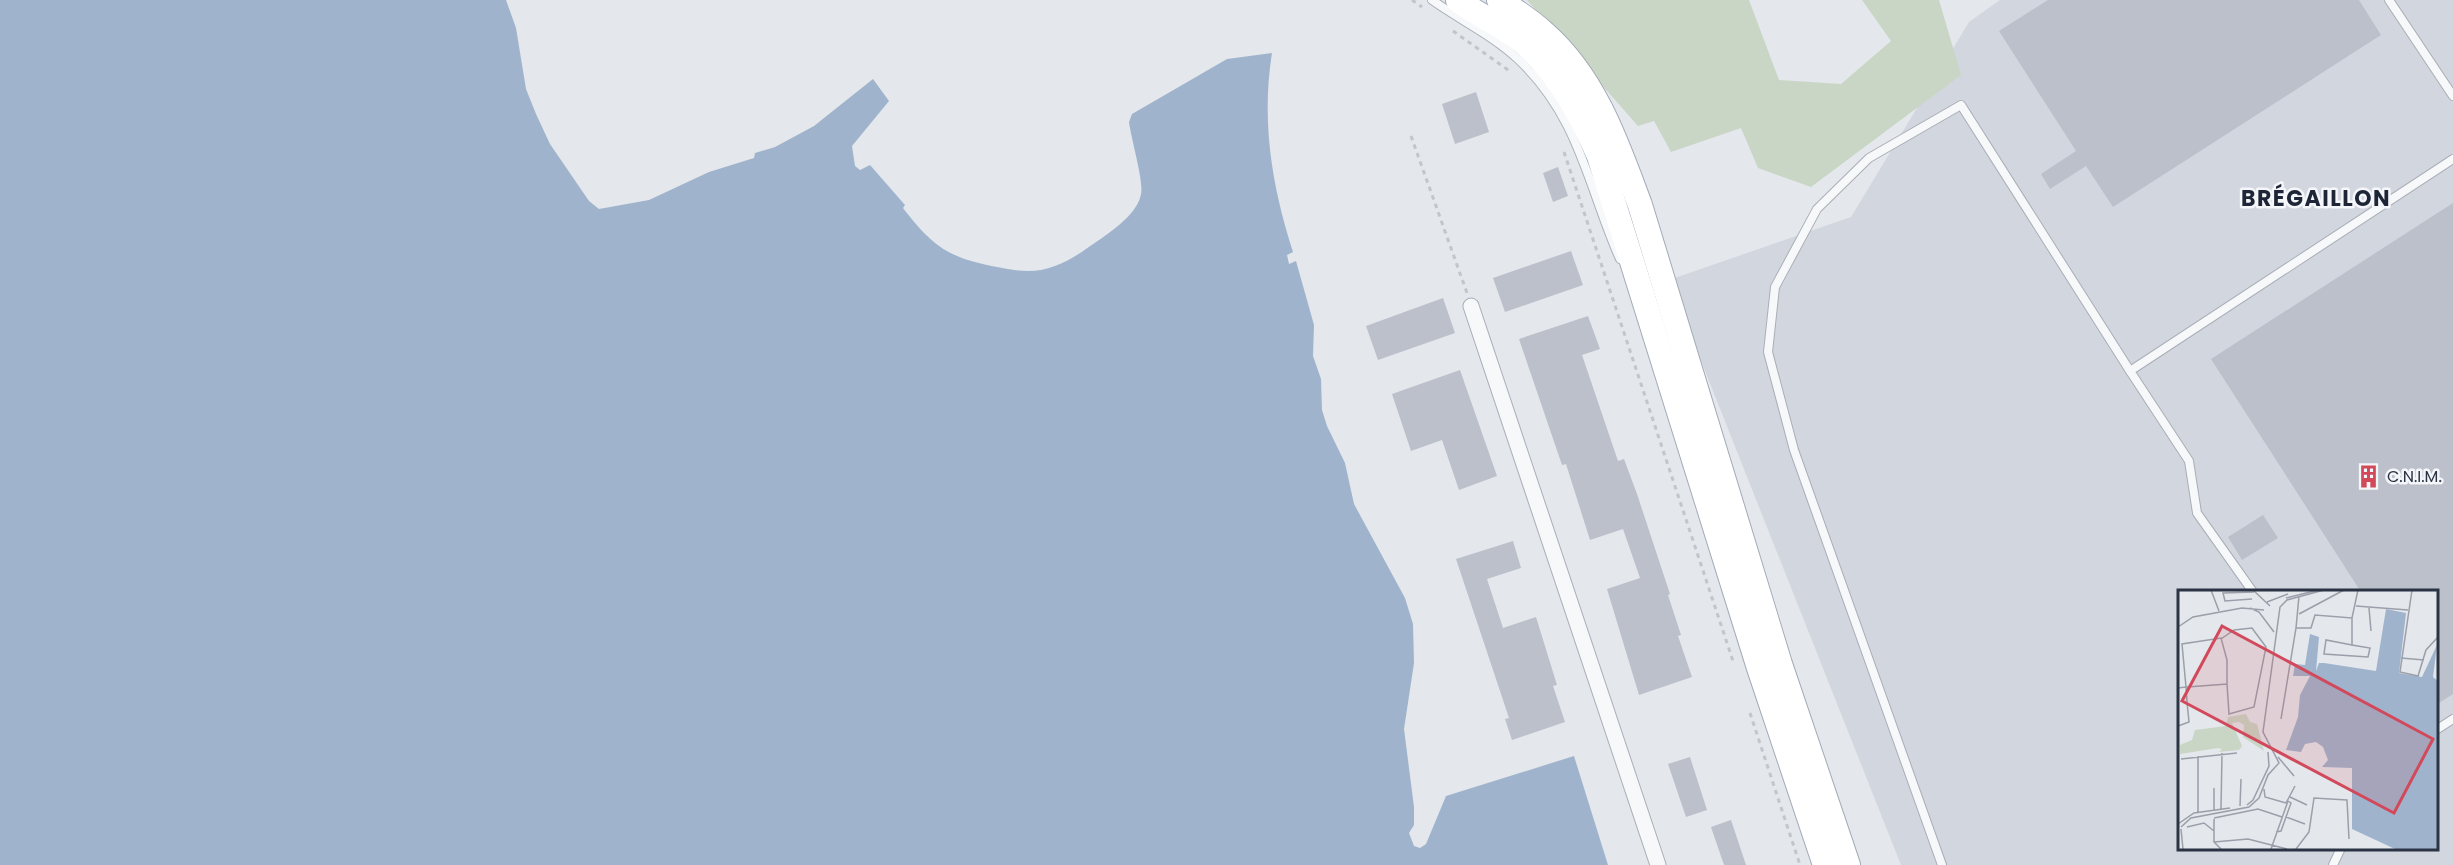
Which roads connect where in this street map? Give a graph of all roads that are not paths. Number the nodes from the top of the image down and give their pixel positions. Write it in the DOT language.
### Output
graph roads {
  1 [pos="1432,0"];
  2 [pos="1458,0"];
  3 [pos="1499,0"];
  4 [pos="2389,0"];
  5 [pos="2453,96"];
  6 [pos="2453,159"];
  7 [pos="1472,306"];
  8 [pos="1665,365"];
  9 [pos="2130,371"];
  10 [pos="2252,590"];
  11 [pos="2453,719"];
  12 [pos="2438,729"];
  13 [pos="2340,850"];
  14 [pos="1658,865"];
  15 [pos="1825,865"];
  16 [pos="1848,865"];
  17 [pos="1942,865"];
  18 [pos="2333,865"];
  1 -- 8 [label="lane"];
  2 -- 8 [label="main road"];
  3 -- 16 [label="main road"];
  4 -- 5 [label="lane"];
  6 -- 9 [label="lane"];
  7 -- 14 [label="street"];
  8 -- 15 [label="main road"];
  9 -- 10 [label="lane"];
  9 -- 17 [label="lane"];
  11 -- 12 [label="lane"];
  13 -- 18 [label="lane"];
}
